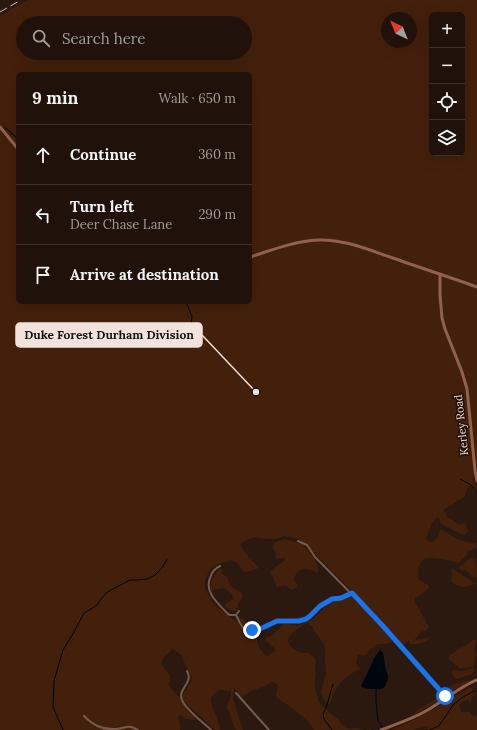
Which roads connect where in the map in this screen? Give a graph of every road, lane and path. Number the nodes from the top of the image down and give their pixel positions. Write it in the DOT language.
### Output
graph roads {
  1 [pos="0,127"];
  2 [pos="16,147"];
  3 [pos="252,256"];
  4 [pos="440,274"];
  5 [pos="477,287"];
  6 [pos="477,481"];
  7 [pos="298,541"];
  8 [pos="220,566"];
  9 [pos="352,593"];
  10 [pos="239,611"];
  11 [pos="236,615"];
  12 [pos="187,671"];
  13 [pos="477,680"];
  14 [pos="236,693"];
  15 [pos="446,698"];
  16 [pos="84,716"];
  17 [pos="138,730"];
  18 [pos="211,730"];
  19 [pos="269,730"];
  20 [pos="381,730"];
  1 -- 2 [label="street"];
  3 -- 4 [label="street"];
  4 -- 5 [label="street"];
  4 -- 6 [label="street, Kerley Road"];
  7 -- 9 [label="street"];
  8 -- 11 [label="street"];
  9 -- 11 [label="street"];
  9 -- 15 [label="street"];
  10 -- 11 [label="street"];
  12 -- 18 [label="street"];
  13 -- 15 [label="street"];
  14 -- 19 [label="street"];
  15 -- 20 [label="street"];
  16 -- 17 [label="street"];
}
